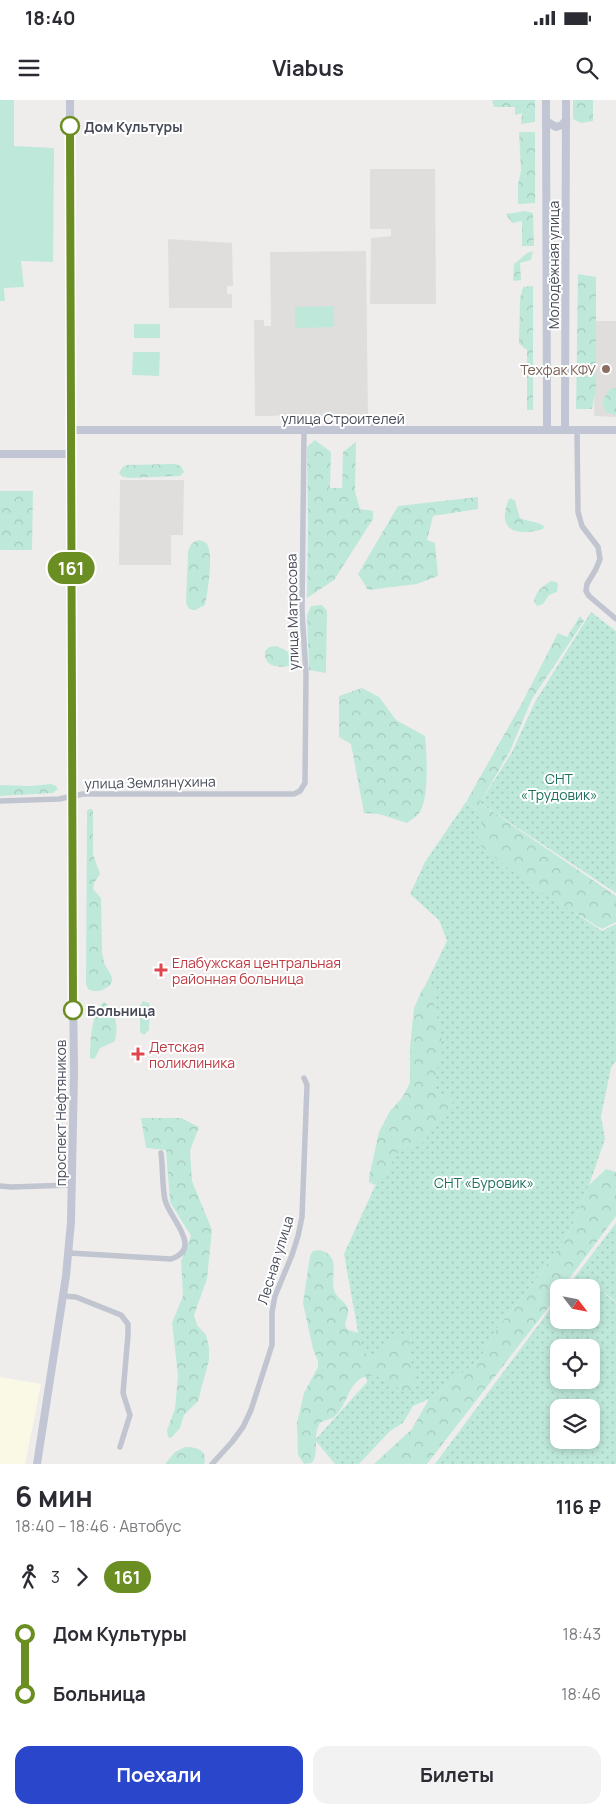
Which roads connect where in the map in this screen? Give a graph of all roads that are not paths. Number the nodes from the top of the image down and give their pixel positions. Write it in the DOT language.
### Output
graph roads {
  1 [pos="70,100"];
  2 [pos="546,100"];
  3 [pos="566,100"];
  4 [pos="566,120"];
  5 [pos="546,121"];
  6 [pos="372,417"];
  7 [pos="547,429"];
  8 [pos="565,429"];
  9 [pos="71,430"];
  10 [pos="372,430"];
  11 [pos="577,430"];
  12 [pos="616,430"];
  13 [pos="304,431"];
  14 [pos="0,454"];
  15 [pos="71,454"];
  16 [pos="616,619"];
  17 [pos="300,791"];
  18 [pos="71,797"];
  19 [pos="0,801"];
  20 [pos="304,1078"];
  21 [pos="161,1153"];
  22 [pos="72,1185"];
  23 [pos="0,1186"];
  24 [pos="69,1254"];
  25 [pos="63,1296"];
  26 [pos="120,1447"];
  27 [pos="37,1464"];
  28 [pos="212,1464"];
  1 -- 9 [label="main road, проспект Нефтяников"];
  2 -- 5 [label="main road, Молодёжная улица"];
  3 -- 4 [label="main road, Молодёжная улица"];
  4 -- 5 [label="main road"];
  4 -- 8 [label="main road, Молодёжная улица"];
  5 -- 7 [label="main road, Молодёжная улица"];
  6 -- 10 [label="street"];
  7 -- 8 [label="main road, улица Строителей"];
  7 -- 10 [label="main road, улица Строителей"];
  8 -- 11 [label="main road, улица Строителей"];
  9 -- 13 [label="main road, улица Строителей"];
  9 -- 15 [label="main road, проспект Нефтяников"];
  10 -- 13 [label="main road, улица Строителей"];
  11 -- 12 [label="main road, улица Строителей"];
  11 -- 16 [label="street"];
  13 -- 17 [label="street, улица Матросова"];
  14 -- 15 [label="main road"];
  15 -- 18 [label="main road, проспект Нефтяников"];
  17 -- 18 [label="street, улица Землянухина"];
  18 -- 19 [label="street, улица Землянухина"];
  18 -- 22 [label="main road, проспект Нефтяников"];
  20 -- 28 [label="street, Лесная улица"];
  21 -- 24 [label="street"];
  22 -- 23 [label="street"];
  22 -- 24 [label="main road, проспект Нефтяников"];
  24 -- 25 [label="main road, проспект Нефтяников"];
  25 -- 26 [label="street"];
  25 -- 27 [label="main road, проспект Нефтяников"];
}
